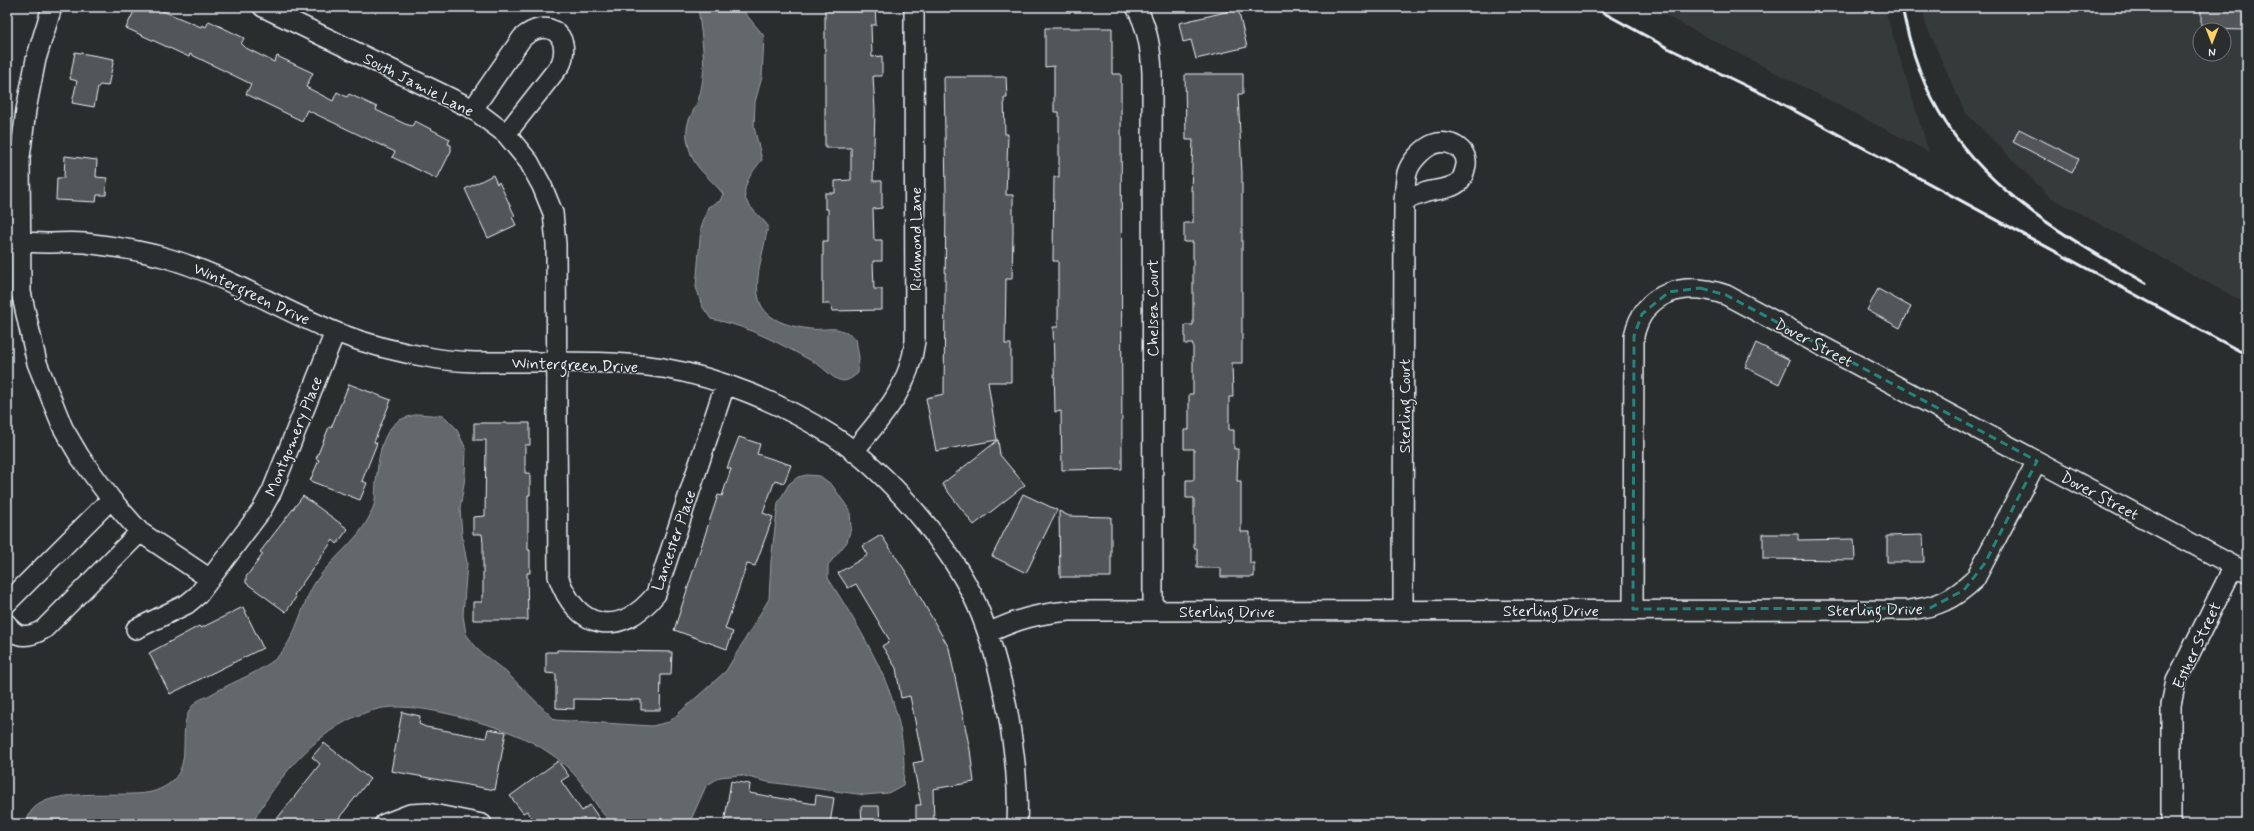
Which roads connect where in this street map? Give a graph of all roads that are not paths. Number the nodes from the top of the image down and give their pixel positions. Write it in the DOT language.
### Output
graph roads {
  1 [pos="52,7"];
  2 [pos="263,7"];
  3 [pos="914,7"];
  4 [pos="1136,7"];
  5 [pos="473,109"];
  6 [pos="506,134"];
  7 [pos="1404,201"];
  8 [pos="11,243"];
  9 [pos="335,332"];
  10 [pos="558,362"];
  11 [pos="725,385"];
  12 [pos="853,452"];
  13 [pos="2037,461"];
  14 [pos="111,499"];
  15 [pos="140,532"];
  16 [pos="2241,570"];
  17 [pos="210,580"];
  18 [pos="7,603"];
  19 [pos="1633,609"];
  20 [pos="1403,610"];
  21 [pos="1153,611"];
  22 [pos="7,624"];
  23 [pos="136,629"];
  24 [pos="988,633"];
  25 [pos="384,824"];
  26 [pos="482,824"];
  27 [pos="1017,824"];
  28 [pos="2171,824"];
  1 -- 8 [label="street"];
  2 -- 5 [label="street, South Jamie Lane"];
  3 -- 12 [label="street, Richmond Lane"];
  4 -- 21 [label="street, Chelsea Court"];
  5 -- 6 [label="street, South Jamie Lane"];
  5 -- 6 [label="street"];
  6 -- 10 [label="street, South Jamie Lane"];
  7 -- 20 [label="street, Sterling Court"];
  8 -- 9 [label="street, Wintergreen Drive"];
  8 -- 14 [label="street"];
  9 -- 10 [label="street, Wintergreen Drive"];
  9 -- 17 [label="street, Montgomery Place"];
  10 -- 11 [label="street, Wintergreen Drive"];
  10 -- 11 [label="street, Lancester Place"];
  11 -- 12 [label="street, Wintergreen Drive"];
  12 -- 24 [label="street, Wintergreen Drive"];
  13 -- 16 [label="street, Dover Street"];
  13 -- 19 [label="street, Sterling Drive"];
  13 -- 19 [label="street, Dover Street"];
  14 -- 15 [label="street"];
  14 -- 18 [label="street"];
  15 -- 17 [label="street"];
  15 -- 22 [label="street"];
  16 -- 28 [label="street, Esther Street"];
  17 -- 23 [label="street, Montgomery Place"];
  19 -- 20 [label="street, Sterling Drive"];
  20 -- 21 [label="street, Sterling Drive"];
  21 -- 24 [label="street, Sterling Drive"];
  24 -- 27 [label="street, Wintergreen Drive"];
  25 -- 26 [label="street"];
}
